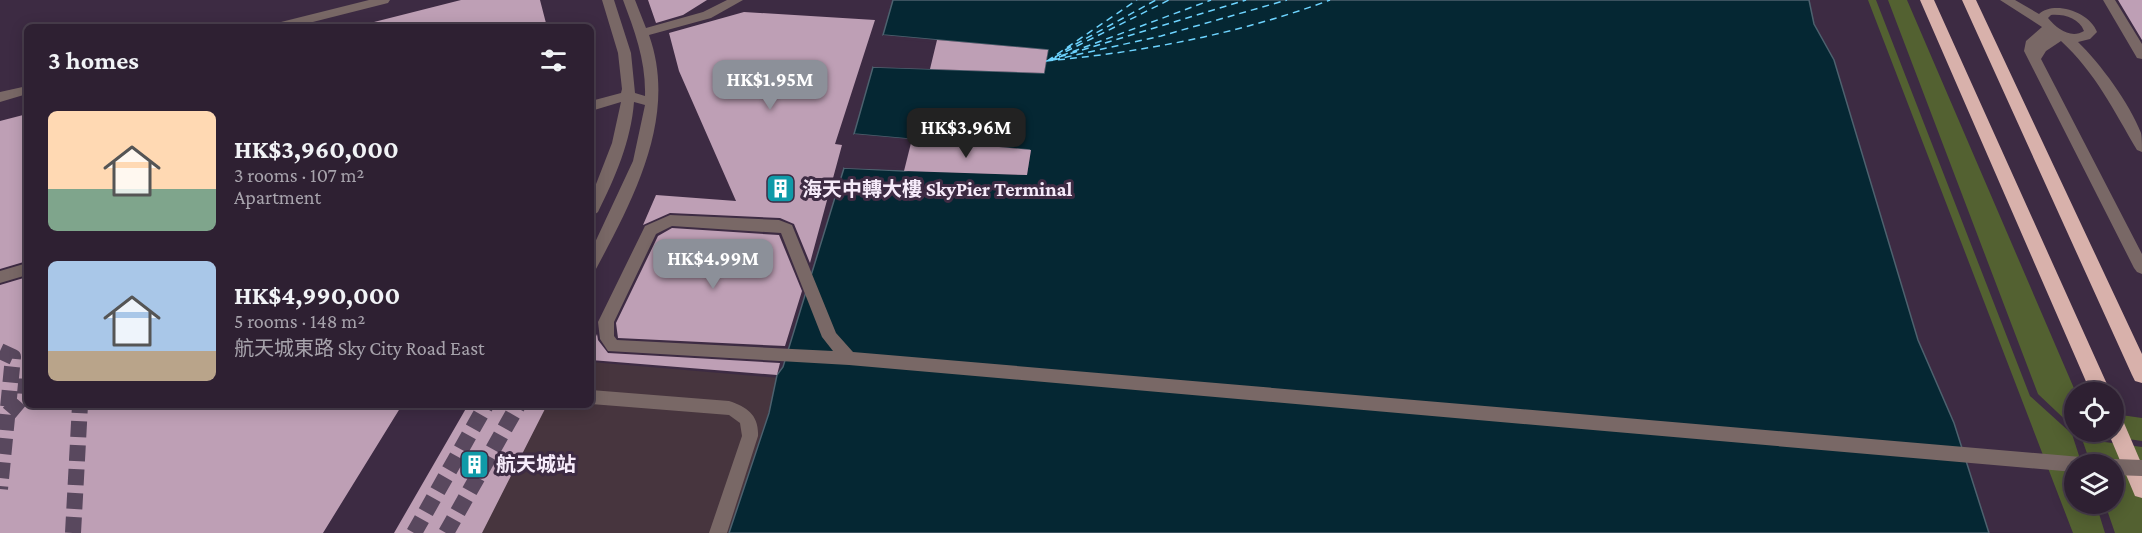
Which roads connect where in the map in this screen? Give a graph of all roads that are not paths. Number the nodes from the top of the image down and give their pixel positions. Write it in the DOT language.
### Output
graph roads {
  1 [pos="384,0"];
  2 [pos="608,0"];
  3 [pos="629,0"];
  4 [pos="737,0"];
  5 [pos="1927,0"];
  6 [pos="1969,0"];
  7 [pos="2066,0"];
  8 [pos="2109,0"];
  9 [pos="2011,4"];
  10 [pos="2047,16"];
  11 [pos="2083,19"];
  12 [pos="289,24"];
  13 [pos="2091,32"];
  14 [pos="641,33"];
  15 [pos="2062,35"];
  16 [pos="2034,39"];
  17 [pos="2142,55"];
  18 [pos="2034,60"];
  19 [pos="2104,79"];
  20 [pos="24,91"];
  21 [pos="627,96"];
  22 [pos="0,97"];
  23 [pos="652,102"];
  24 [pos="594,105"];
  25 [pos="2142,147"];
  26 [pos="594,205"];
  27 [pos="594,260"];
  28 [pos="2142,268"];
  29 [pos="24,270"];
  30 [pos="0,277"];
  31 [pos="849,358"];
  32 [pos="2142,375"];
  33 [pos="2096,382"];
  34 [pos="594,397"];
  35 [pos="2122,442"];
  36 [pos="2064,464"];
  37 [pos="2124,467"];
  38 [pos="2142,468"];
  39 [pos="2142,489"];
  40 [pos="718,533"];
  1 -- 12 [label="street"];
  2 -- 21 [label="street"];
  3 -- 14 [label="street"];
  4 -- 14 [label="street"];
  5 -- 33 [label="highway"];
  6 -- 32 [label="highway"];
  7 -- 11 [label="street"];
  8 -- 17 [label="street"];
  9 -- 10 [label="street"];
  9 -- 16 [label="street"];
  10 -- 11 [label="street"];
  10 -- 15 [label="street"];
  10 -- 16 [label="street"];
  11 -- 13 [label="street"];
  13 -- 15 [label="street"];
  13 -- 19 [label="street"];
  14 -- 23 [label="street"];
  15 -- 18 [label="street"];
  15 -- 19 [label="street"];
  16 -- 18 [label="street"];
  18 -- 28 [label="street"];
  19 -- 25 [label="street"];
  20 -- 22 [label="street"];
  21 -- 23 [label="street"];
  21 -- 24 [label="street"];
  21 -- 26 [label="street"];
  23 -- 27 [label="street"];
  29 -- 30 [label="street"];
  31 -- 31 [label="street"];
  31 -- 36 [label="street"];
  34 -- 40 [label="street"];
  35 -- 39 [label="highway"];
  37 -- 38 [label="street, bridge"];
}
